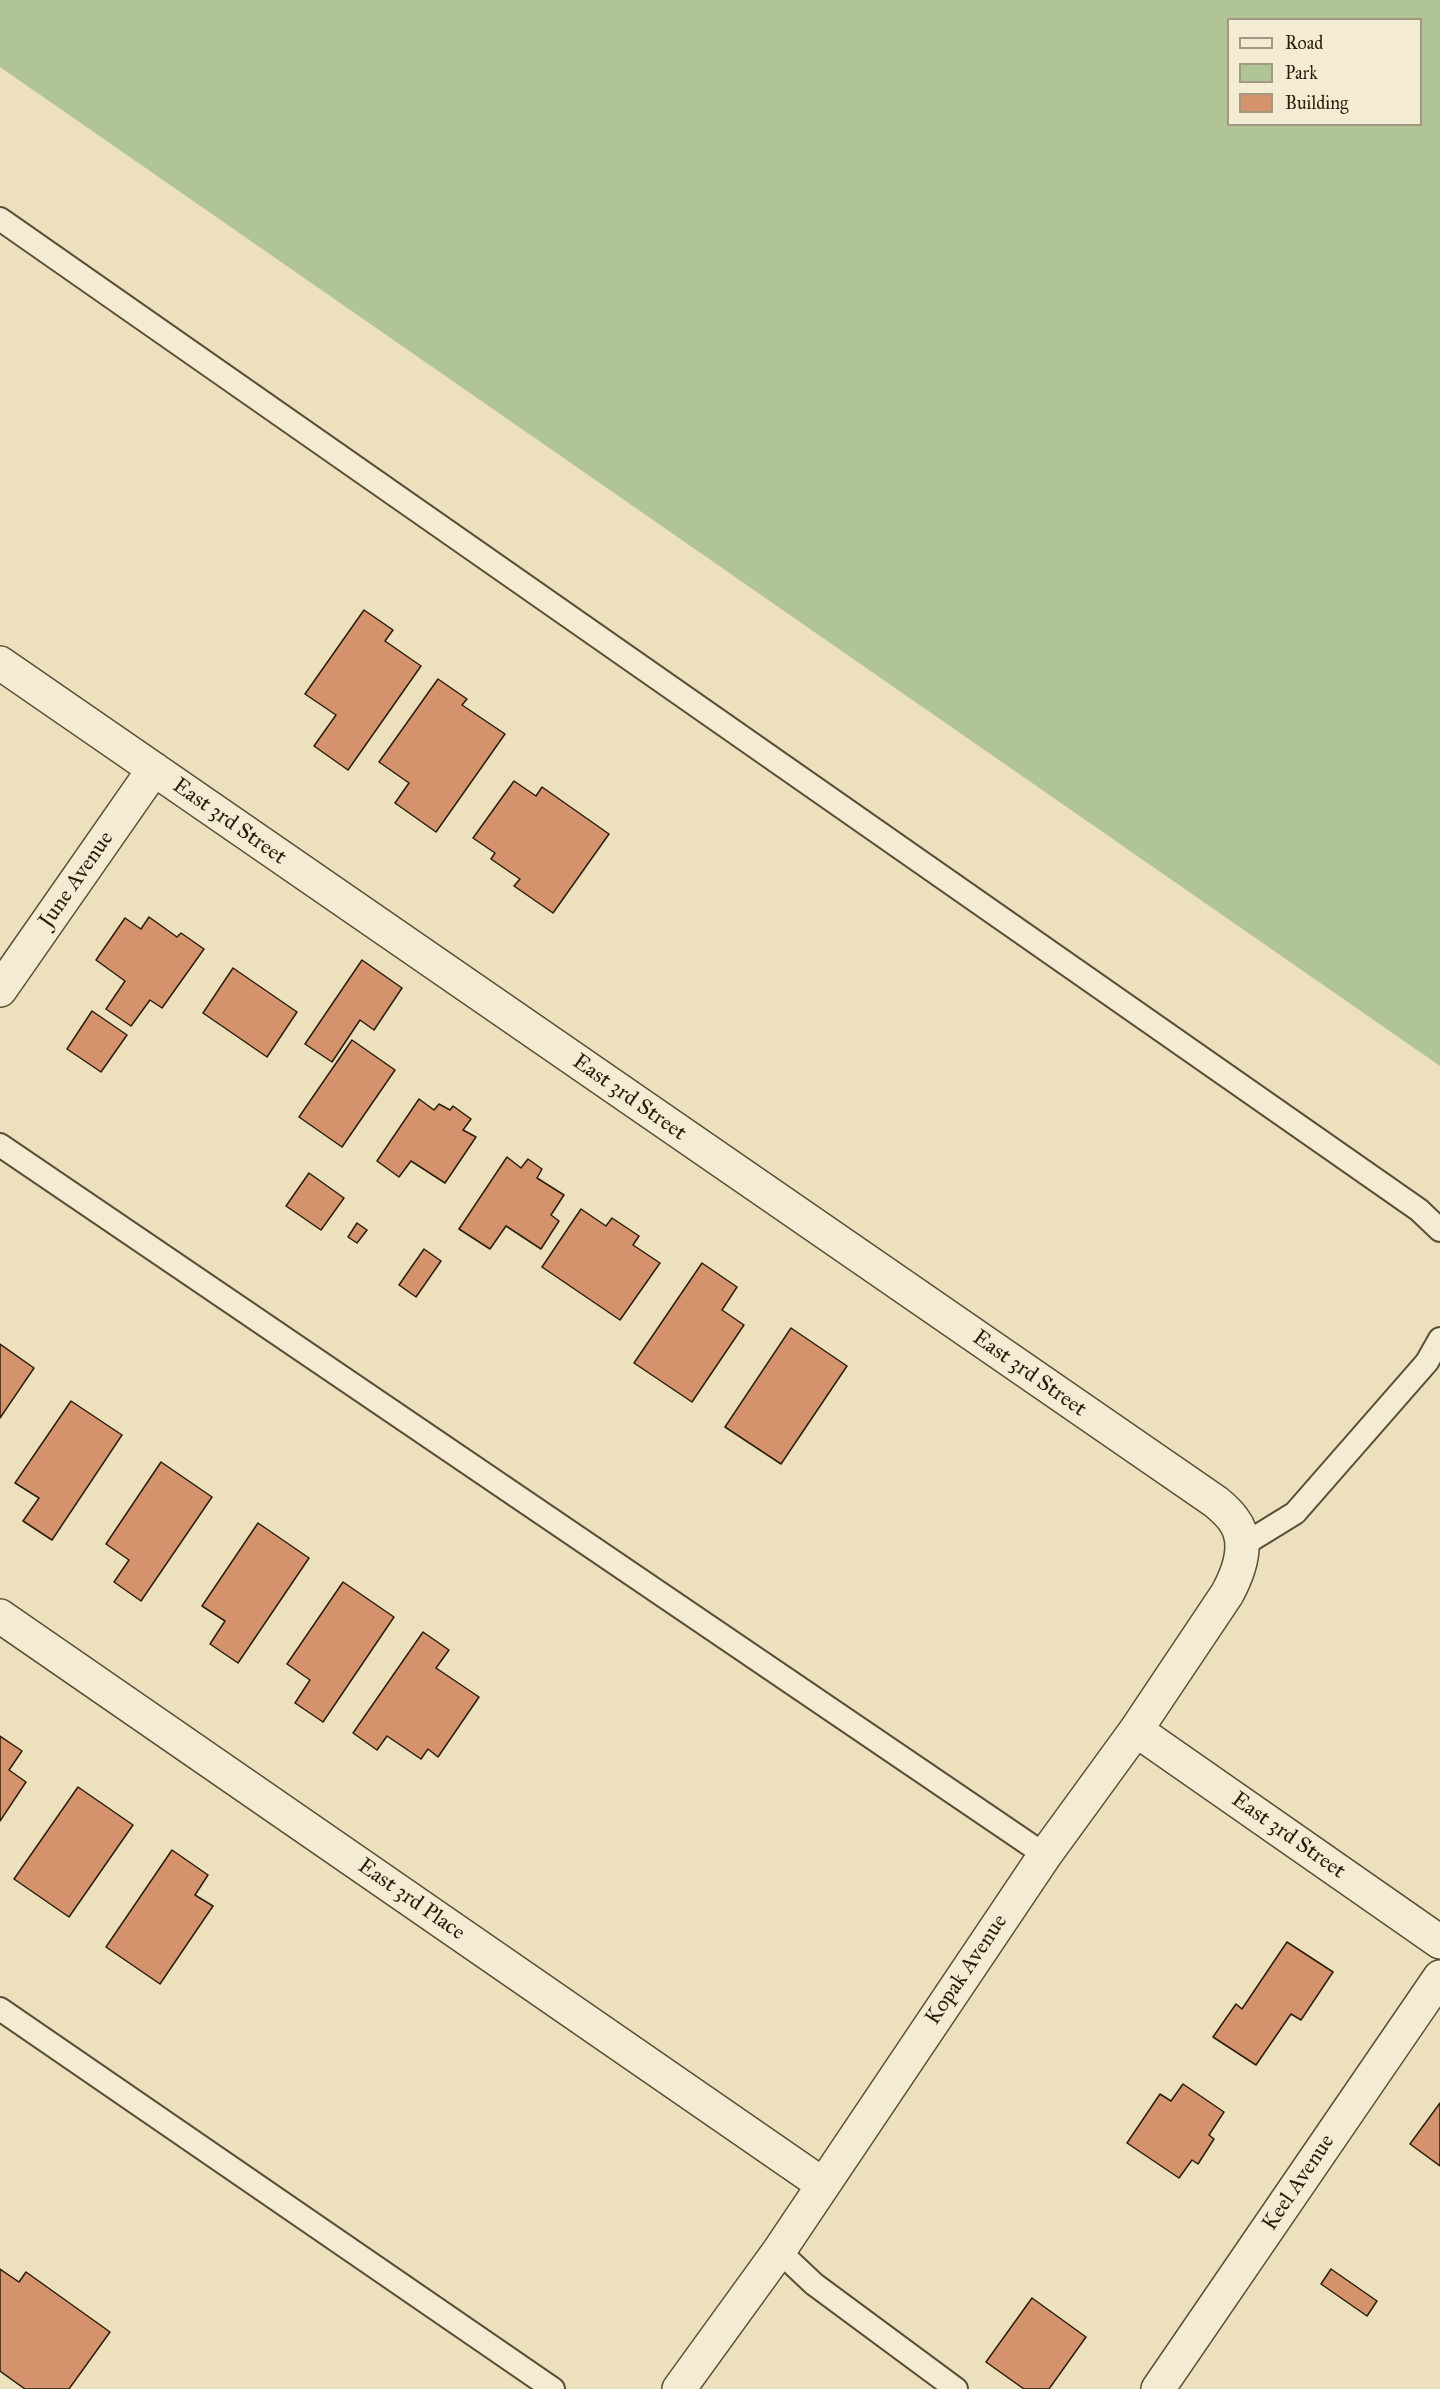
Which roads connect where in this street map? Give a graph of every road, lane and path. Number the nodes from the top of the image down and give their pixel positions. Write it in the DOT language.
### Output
graph roads {
  1 [pos="0,219"];
  2 [pos="0,663"];
  3 [pos="154,770"];
  4 [pos="0,990"];
  5 [pos="0,1145"];
  6 [pos="1440,1230"];
  7 [pos="1440,1339"];
  8 [pos="1243,1545"];
  9 [pos="0,1616"];
  10 [pos="1136,1730"];
  11 [pos="1045,1855"];
  12 [pos="1440,1942"];
  13 [pos="1440,1977"];
  14 [pos="0,2009"];
  15 [pos="822,2184"];
  16 [pos="779,2251"];
  17 [pos="553,2389"];
  18 [pos="679,2389"];
  19 [pos="956,2389"];
  20 [pos="1158,2389"];
  1 -- 6 [label="lane"];
  2 -- 3 [label="street, East 3rd Street"];
  3 -- 4 [label="street, June Avenue"];
  3 -- 8 [label="street, East 3rd Street"];
  5 -- 11 [label="lane"];
  7 -- 8 [label="lane"];
  8 -- 10 [label="street, Kopak Avenue"];
  9 -- 15 [label="street, East 3rd Place"];
  10 -- 11 [label="street, Kopak Avenue"];
  10 -- 12 [label="street, East 3rd Street"];
  11 -- 15 [label="street, Kopak Avenue"];
  13 -- 20 [label="street, Keel Avenue"];
  14 -- 17 [label="lane"];
  15 -- 16 [label="street, Kopak Avenue"];
  16 -- 18 [label="street, Kopak Avenue"];
  16 -- 19 [label="lane"];
}
